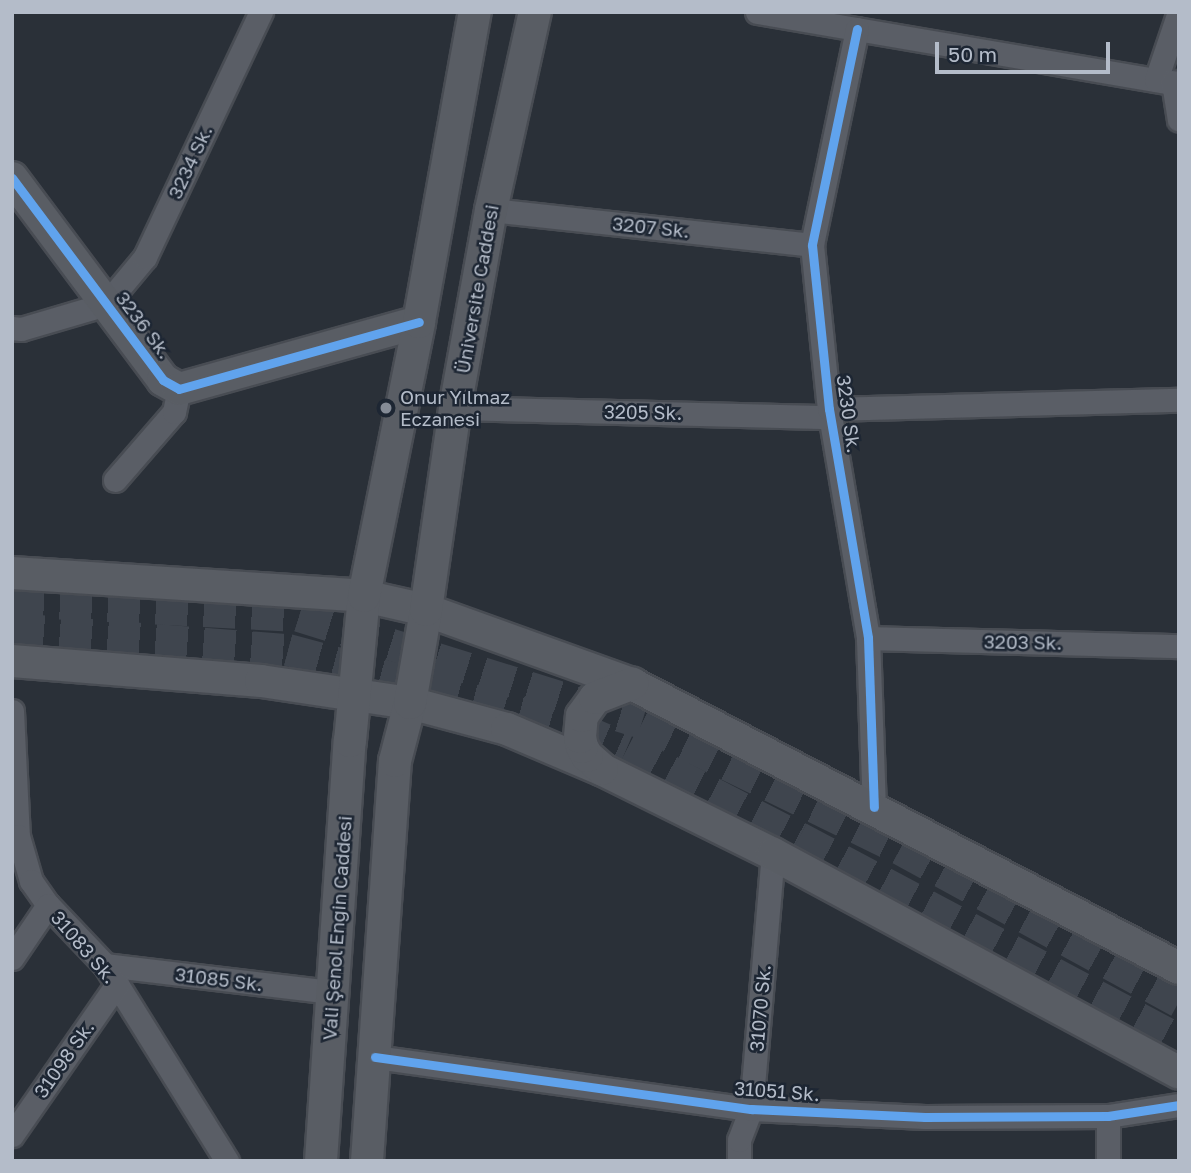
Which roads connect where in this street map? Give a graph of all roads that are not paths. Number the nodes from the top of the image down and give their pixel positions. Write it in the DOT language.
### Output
graph roads {
  1 [pos="261,12"];
  2 [pos="475,12"];
  3 [pos="535,12"];
  4 [pos="757,12"];
  5 [pos="1178,12"];
  6 [pos="857,29"];
  7 [pos="1169,82"];
  8 [pos="1179,120"];
  9 [pos="12,178"];
  10 [pos="491,209"];
  11 [pos="812,245"];
  12 [pos="106,304"];
  13 [pos="418,322"];
  14 [pos="12,328"];
  15 [pos="179,389"];
  16 [pos="1179,401"];
  17 [pos="455,408"];
  18 [pos="830,413"];
  19 [pos="115,480"];
  20 [pos="12,573"];
  21 [pos="364,596"];
  22 [pos="426,610"];
  23 [pos="868,638"];
  24 [pos="1179,646"];
  25 [pos="12,661"];
  26 [pos="632,684"];
  27 [pos="354,696"];
  28 [pos="410,703"];
  29 [pos="12,711"];
  30 [pos="603,770"];
  31 [pos="874,807"];
  32 [pos="773,854"];
  33 [pos="48,905"];
  34 [pos="12,958"];
  35 [pos="1179,968"];
  36 [pos="111,974"];
  37 [pos="333,992"];
  38 [pos="375,1057"];
  39 [pos="1179,1073"];
  40 [pos="1179,1105"];
  41 [pos="751,1109"];
  42 [pos="1108,1116"];
  43 [pos="12,1135"];
  44 [pos="227,1161"];
  45 [pos="321,1161"];
  46 [pos="367,1161"];
  47 [pos="739,1161"];
  48 [pos="1108,1161"];
  1 -- 12 [label="street, 3234 Sk."];
  2 -- 13 [label="main road"];
  3 -- 10 [label="main road, Üniversite Caddesi"];
  4 -- 6 [label="street"];
  5 -- 7 [label="street"];
  6 -- 7 [label="street"];
  6 -- 11 [label="street, 3230 Sk."];
  7 -- 8 [label="street"];
  9 -- 12 [label="main road, 3236 Sk."];
  10 -- 11 [label="street, 3207 Sk."];
  10 -- 17 [label="main road, Üniversite Caddesi"];
  11 -- 18 [label="street, 3230 Sk."];
  12 -- 14 [label="street"];
  12 -- 15 [label="main road, 3236 Sk."];
  13 -- 15 [label="main road"];
  13 -- 21 [label="main road"];
  15 -- 19 [label="street"];
  16 -- 18 [label="street, 3205 Sk."];
  17 -- 18 [label="street, 3205 Sk."];
  17 -- 22 [label="main road, Üniversite Caddesi"];
  18 -- 23 [label="street, 3230 Sk."];
  20 -- 21 [label="main road"];
  21 -- 22 [label="main road"];
  21 -- 27 [label="main road, Vali Şenol Engin Caddesi"];
  22 -- 26 [label="main road"];
  22 -- 28 [label="main road, Üniversite Caddesi"];
  23 -- 24 [label="street, 3203 Sk."];
  23 -- 31 [label="street, 3230 Sk."];
  25 -- 27 [label="main road"];
  26 -- 30 [label="main road"];
  26 -- 31 [label="main road"];
  27 -- 28 [label="main road"];
  27 -- 37 [label="main road, Vali Şenol Engin Caddesi"];
  28 -- 30 [label="main road"];
  28 -- 38 [label="main road"];
  29 -- 33 [label="street, 31083 Sk."];
  30 -- 32 [label="main road"];
  31 -- 35 [label="main road"];
  32 -- 39 [label="main road"];
  32 -- 41 [label="street, 31070 Sk."];
  33 -- 34 [label="street"];
  33 -- 36 [label="street, 31083 Sk."];
  36 -- 37 [label="street, 31085 Sk."];
  36 -- 43 [label="street, 31098 Sk."];
  36 -- 44 [label="street, 31083 Sk."];
  37 -- 45 [label="main road, Vali Şenol Engin Caddesi"];
  38 -- 41 [label="street, 31051 Sk."];
  38 -- 46 [label="main road"];
  40 -- 42 [label="street, 31051 Sk."];
  41 -- 42 [label="street, 31051 Sk."];
  41 -- 47 [label="street, 31070 Sk."];
  42 -- 48 [label="street"];
}
